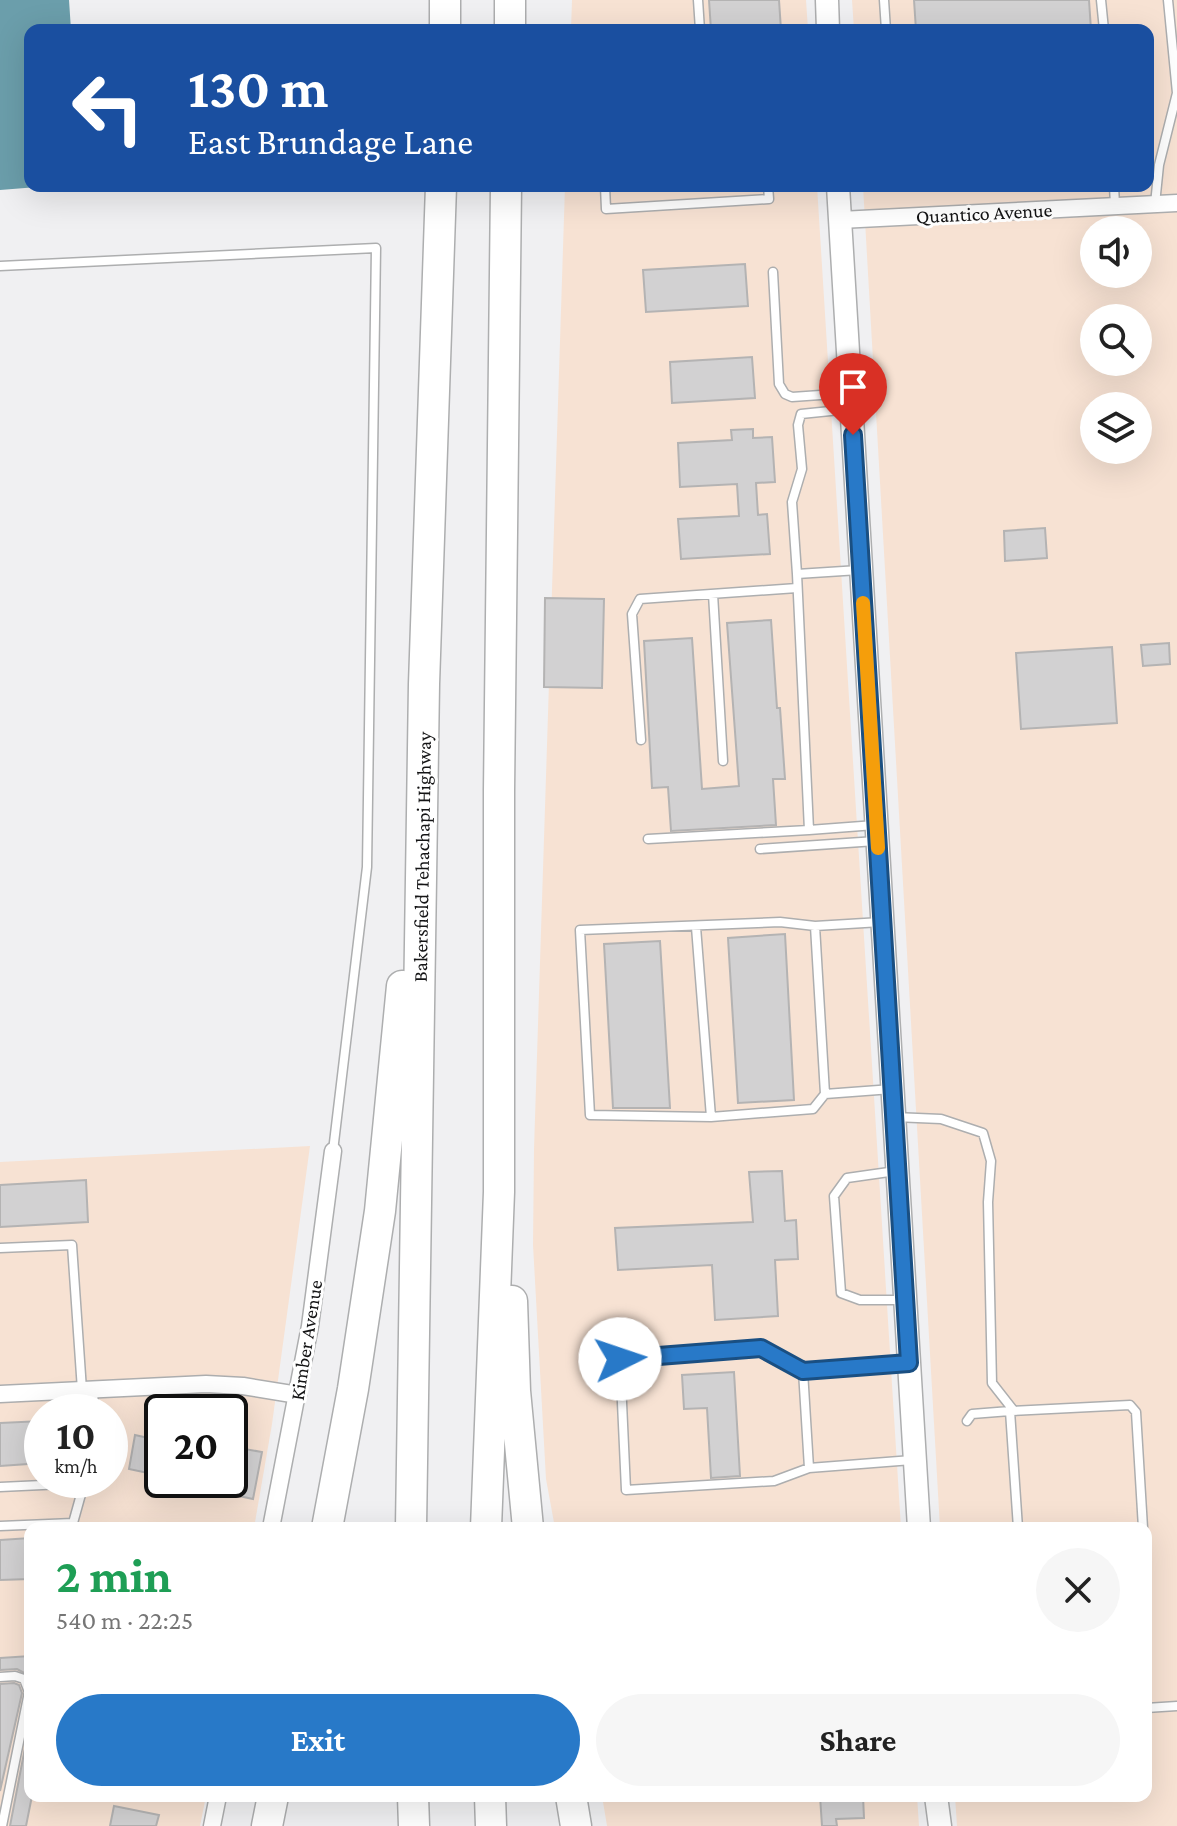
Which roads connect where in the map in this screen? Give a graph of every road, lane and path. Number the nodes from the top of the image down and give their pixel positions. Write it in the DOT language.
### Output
graph roads {
  1 [pos="445,0"];
  2 [pos="510,0"];
  3 [pos="698,0"];
  4 [pos="827,0"];
  5 [pos="884,0"];
  6 [pos="1101,0"];
  7 [pos="1168,0"];
  8 [pos="445,24"];
  9 [pos="510,24"];
  10 [pos="700,24"];
  11 [pos="828,24"];
  12 [pos="886,24"];
  13 [pos="1103,24"];
  14 [pos="441,192"];
  15 [pos="506,192"];
  16 [pos="605,192"];
  17 [pos="768,192"];
  18 [pos="838,192"];
  19 [pos="1114,192"];
  20 [pos="1177,203"];
  21 [pos="1155,204"];
  22 [pos="1115,206"];
  23 [pos="840,220"];
  24 [pos="0,266"];
  25 [pos="773,272"];
  26 [pos="850,401"];
  27 [pos="861,570"];
  28 [pos="797,574"];
  29 [pos="797,588"];
  30 [pos="713,594"];
  31 [pos="641,740"];
  32 [pos="723,761"];
  33 [pos="809,830"];
  34 [pos="877,833"];
  35 [pos="648,839"];
  36 [pos="760,849"];
  37 [pos="422,874"];
  38 [pos="882,922"];
  39 [pos="815,926"];
  40 [pos="696,927"];
  41 [pos="892,1089"];
  42 [pos="825,1094"];
  43 [pos="711,1117"];
  44 [pos="894,1117"];
  45 [pos="333,1151"];
  46 [pos="897,1171"];
  47 [pos="499,1192"];
  48 [pos="0,1248"];
  49 [pos="905,1300"];
  50 [pos="909,1363"];
  51 [pos="803,1371"];
  52 [pos="87,1390"];
  53 [pos="0,1394"];
  54 [pos="88,1394"];
  55 [pos="298,1395"];
  56 [pos="1012,1411"];
  57 [pos="967,1421"];
  58 [pos="914,1460"];
  59 [pos="809,1468"];
  60 [pos="24,1486"];
  61 [pos="0,1487"];
  62 [pos="80,1498"];
  63 [pos="73,1522"];
  64 [pos="272,1522"];
  65 [pos="328,1522"];
  66 [pos="411,1522"];
  67 [pos="486,1522"];
  68 [pos="527,1522"];
  69 [pos="919,1522"];
  70 [pos="1018,1522"];
  71 [pos="1143,1522"];
  72 [pos="24,1525"];
  73 [pos="0,1526"];
  74 [pos="0,1677"];
  75 [pos="24,1679"];
  76 [pos="1177,1706"];
  77 [pos="1152,1708"];
  78 [pos="24,1717"];
  79 [pos="217,1802"];
  80 [pos="272,1802"];
  81 [pos="413,1802"];
  82 [pos="490,1802"];
  83 [pos="572,1802"];
  84 [pos="936,1802"];
  85 [pos="938,1825"];
  86 [pos="2,1826"];
  87 [pos="212,1826"];
  88 [pos="267,1826"];
  89 [pos="414,1826"];
  90 [pos="491,1826"];
  91 [pos="576,1826"];
  1 -- 8 [label="highway"];
  2 -- 9 [label="highway"];
  3 -- 10 [label="lane"];
  4 -- 11 [label="main road"];
  5 -- 12 [label="lane"];
  6 -- 13 [label="lane"];
  7 -- 21 [label="lane"];
  14 -- 37 [label="highway, Bakersfield Tehachapi Highway"];
  15 -- 47 [label="highway"];
  16 -- 17 [label="lane"];
  18 -- 23 [label="main road"];
  19 -- 22 [label="lane"];
  20 -- 21 [label="street, Quantico Avenue"];
  21 -- 22 [label="street, Quantico Avenue"];
  22 -- 23 [label="street, Quantico Avenue"];
  23 -- 26 [label="main road"];
  24 -- 45 [label="lane"];
  25 -- 26 [label="lane"];
  26 -- 27 [label="main road"];
  26 -- 28 [label="lane"];
  27 -- 28 [label="lane"];
  27 -- 34 [label="main road"];
  28 -- 29 [label="lane"];
  29 -- 30 [label="lane"];
  29 -- 33 [label="lane"];
  30 -- 31 [label="lane"];
  30 -- 32 [label="lane"];
  33 -- 34 [label="lane"];
  33 -- 35 [label="lane"];
  34 -- 36 [label="lane"];
  34 -- 38 [label="main road"];
  37 -- 65 [label="highway"];
  37 -- 66 [label="highway, Bakersfield Tehachapi Highway"];
  38 -- 39 [label="lane"];
  38 -- 41 [label="main road"];
  39 -- 40 [label="lane"];
  39 -- 42 [label="lane"];
  40 -- 43 [label="lane"];
  40 -- 43 [label="lane"];
  41 -- 42 [label="lane"];
  41 -- 44 [label="main road"];
  42 -- 43 [label="lane"];
  44 -- 46 [label="main road"];
  44 -- 56 [label="lane"];
  45 -- 55 [label="street, Kimber Avenue"];
  46 -- 49 [label="main road"];
  46 -- 49 [label="lane"];
  47 -- 67 [label="highway"];
  47 -- 68 [label="highway"];
  48 -- 52 [label="lane"];
  49 -- 50 [label="main road"];
  50 -- 51 [label="lane"];
  50 -- 58 [label="main road"];
  51 -- 59 [label="lane"];
  51 -- 59 [label="lane"];
  52 -- 53 [label="street"];
  52 -- 54 [label="lane"];
  52 -- 55 [label="street"];
  55 -- 64 [label="street, Kimber Avenue"];
  56 -- 57 [label="lane"];
  56 -- 70 [label="lane"];
  56 -- 71 [label="lane"];
  58 -- 59 [label="lane"];
  58 -- 69 [label="main road"];
  60 -- 61 [label="lane"];
  62 -- 63 [label="lane"];
  72 -- 73 [label="lane"];
  74 -- 75 [label="lane"];
  76 -- 77 [label="lane"];
  78 -- 86 [label="lane"];
  79 -- 87 [label="street"];
  80 -- 88 [label="highway"];
  81 -- 89 [label="highway"];
  82 -- 90 [label="highway"];
  83 -- 91 [label="highway"];
  84 -- 85 [label="main road"];
}
